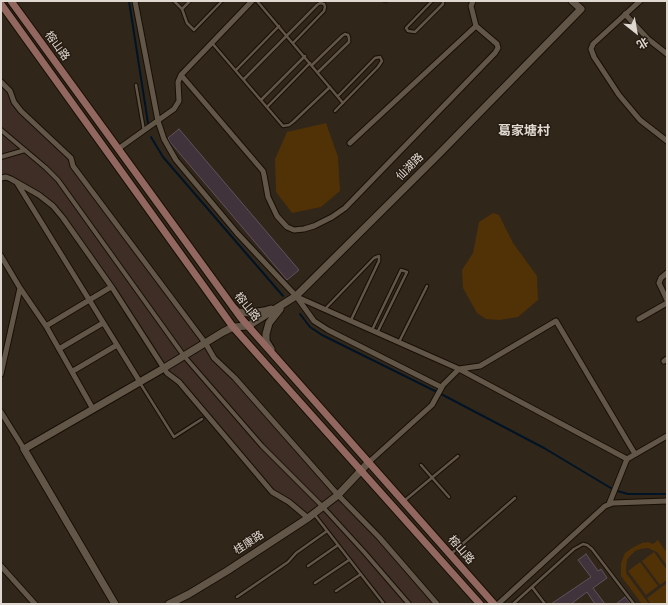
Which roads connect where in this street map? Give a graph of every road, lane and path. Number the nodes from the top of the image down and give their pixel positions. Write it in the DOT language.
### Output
graph roads {
  1 [pos="11,1"];
  2 [pos="135,1"];
  3 [pos="174,1"];
  4 [pos="190,1"];
  5 [pos="222,1"];
  6 [pos="252,1"];
  7 [pos="257,1"];
  8 [pos="432,1"];
  9 [pos="444,1"];
  10 [pos="473,1"];
  11 [pos="572,1"];
  12 [pos="640,1"];
  13 [pos="1,4"];
  14 [pos="182,9"];
  15 [pos="625,14"];
  16 [pos="279,26"];
  17 [pos="476,26"];
  18 [pos="287,36"];
  19 [pos="212,42"];
  20 [pos="293,43"];
  21 [pos="667,54"];
  22 [pos="304,56"];
  23 [pos="311,64"];
  24 [pos="236,70"];
  25 [pos="318,72"];
  26 [pos="181,75"];
  27 [pos="244,79"];
  28 [pos="1,82"];
  29 [pos="136,85"];
  30 [pos="330,86"];
  31 [pos="338,96"];
  32 [pos="261,100"];
  33 [pos="343,103"];
  34 [pos="267,107"];
  35 [pos="335,111"];
  36 [pos="158,121"];
  37 [pos="1,130"];
  38 [pos="144,131"];
  39 [pos="667,141"];
  40 [pos="350,143"];
  41 [pos="118,149"];
  42 [pos="25,150"];
  43 [pos="1,157"];
  44 [pos="1,178"];
  45 [pos="17,182"];
  46 [pos="1,256"];
  47 [pos="667,273"];
  48 [pos="427,286"];
  49 [pos="111,287"];
  50 [pos="20,288"];
  51 [pos="296,296"];
  52 [pos="90,301"];
  53 [pos="667,302"];
  54 [pos="283,304"];
  55 [pos="232,306"];
  56 [pos="325,310"];
  57 [pos="226,318"];
  58 [pos="639,319"];
  59 [pos="350,321"];
  60 [pos="103,323"];
  61 [pos="46,326"];
  62 [pos="248,326"];
  63 [pos="233,327"];
  64 [pos="371,330"];
  65 [pos="223,332"];
  66 [pos="377,333"];
  67 [pos="242,337"];
  68 [pos="399,343"];
  69 [pos="206,344"];
  70 [pos="116,345"];
  71 [pos="59,349"];
  72 [pos="274,355"];
  73 [pos="184,356"];
  74 [pos="164,368"];
  75 [pos="459,369"];
  76 [pos="72,371"];
  77 [pos="1,374"];
  78 [pos="140,382"];
  79 [pos="441,387"];
  80 [pos="93,409"];
  81 [pos="1,412"];
  82 [pos="202,419"];
  83 [pos="667,436"];
  84 [pos="24,449"];
  85 [pos="635,454"];
  86 [pos="458,456"];
  87 [pos="627,459"];
  88 [pos="369,462"];
  89 [pos="421,465"];
  90 [pos="361,470"];
  91 [pos="432,478"];
  92 [pos="338,495"];
  93 [pos="449,496"];
  94 [pos="515,498"];
  95 [pos="667,501"];
  96 [pos="404,502"];
  97 [pos="609,504"];
  98 [pos="323,507"];
  99 [pos="311,516"];
  100 [pos="327,531"];
  101 [pos="338,545"];
  102 [pos="450,554"];
  103 [pos="349,560"];
  104 [pos="1,566"];
  105 [pos="308,566"];
  106 [pos="361,574"];
  107 [pos="315,583"];
  108 [pos="532,587"];
  109 [pos="336,591"];
  110 [pos="237,596"];
  111 [pos="35,604"];
  112 [pos="115,604"];
  113 [pos="169,604"];
  114 [pos="384,604"];
  115 [pos="409,604"];
  116 [pos="437,604"];
  117 [pos="480,604"];
  118 [pos="494,604"];
  119 [pos="498,604"];
  120 [pos="513,604"];
  121 [pos="545,604"];
  122 [pos="634,604"];
  1 -- 41 [label="main road, 榕山路"];
  2 -- 36 [label="street"];
  3 -- 14 [label="lane"];
  4 -- 14 [label="lane"];
  5 -- 14 [label="lane"];
  6 -- 19 [label="street"];
  7 -- 16 [label="lane"];
  8 -- 9 [label="lane"];
  10 -- 17 [label="street"];
  11 -- 51 [label="street, 仙湖路"];
  12 -- 15 [label="street"];
  13 -- 57 [label="main road, 榕山路"];
  15 -- 21 [label="street"];
  15 -- 39 [label="street"];
  16 -- 18 [label="lane"];
  16 -- 24 [label="lane"];
  17 -- 26 [label="street"];
  17 -- 40 [label="street"];
  18 -- 20 [label="lane"];
  18 -- 20 [label="lane"];
  18 -- 27 [label="lane"];
  19 -- 24 [label="lane"];
  19 -- 26 [label="street"];
  20 -- 22 [label="lane"];
  22 -- 23 [label="lane"];
  22 -- 32 [label="lane"];
  23 -- 25 [label="lane"];
  23 -- 25 [label="lane"];
  23 -- 34 [label="lane"];
  24 -- 27 [label="lane"];
  25 -- 30 [label="lane"];
  26 -- 36 [label="street"];
  27 -- 32 [label="lane"];
  28 -- 69 [label="street"];
  29 -- 38 [label="lane"];
  30 -- 31 [label="lane"];
  30 -- 34 [label="lane"];
  31 -- 33 [label="lane"];
  31 -- 33 [label="lane"];
  32 -- 34 [label="lane"];
  33 -- 35 [label="lane"];
  36 -- 38 [label="street"];
  36 -- 51 [label="street"];
  37 -- 42 [label="street"];
  38 -- 41 [label="street"];
  41 -- 55 [label="main road, 榕山路"];
  42 -- 43 [label="street"];
  42 -- 73 [label="street"];
  44 -- 45 [label="street"];
  45 -- 49 [label="street"];
  45 -- 52 [label="street"];
  46 -- 50 [label="street"];
  47 -- 53 [label="street"];
  48 -- 68 [label="lane"];
  49 -- 52 [label="street"];
  49 -- 74 [label="street"];
  50 -- 61 [label="street"];
  50 -- 77 [label="street"];
  51 -- 54 [label="street, 仙湖路"];
  51 -- 56 [label="street"];
  51 -- 79 [label="street"];
  52 -- 60 [label="street"];
  52 -- 61 [label="street"];
  53 -- 58 [label="street"];
  54 -- 55 [label="street"];
  54 -- 62 [label="street, 仙湖路"];
  54 -- 72 [label="street"];
  55 -- 62 [label="main road, 榕山路"];
  56 -- 59 [label="street"];
  56 -- 59 [label="lane"];
  57 -- 63 [label="main road, 榕山路"];
  57 -- 65 [label="street"];
  59 -- 64 [label="street"];
  60 -- 70 [label="street"];
  60 -- 71 [label="street"];
  61 -- 71 [label="street"];
  62 -- 63 [label="street, 仙湖路"];
  62 -- 72 [label="main road, 榕山路"];
  63 -- 65 [label="street"];
  63 -- 67 [label="main road, 榕山路"];
  64 -- 66 [label="street"];
  64 -- 66 [label="lane"];
  65 -- 67 [label="street"];
  65 -- 69 [label="street"];
  66 -- 68 [label="street"];
  67 -- 90 [label="main road, 榕山路"];
  68 -- 75 [label="street"];
  69 -- 73 [label="street"];
  69 -- 92 [label="street"];
  70 -- 76 [label="street"];
  70 -- 78 [label="street"];
  71 -- 76 [label="street"];
  72 -- 88 [label="main road, 榕山路"];
  73 -- 74 [label="street"];
  73 -- 98 [label="street"];
  74 -- 78 [label="street"];
  74 -- 99 [label="street"];
  75 -- 79 [label="street"];
  75 -- 85 [label="street"];
  75 -- 87 [label="street"];
  76 -- 80 [label="street"];
  78 -- 80 [label="street"];
  78 -- 82 [label="lane"];
  79 -- 88 [label="street"];
  80 -- 84 [label="street"];
  81 -- 84 [label="street"];
  83 -- 85 [label="street"];
  84 -- 112 [label="street"];
  85 -- 87 [label="street"];
  86 -- 91 [label="lane"];
  87 -- 97 [label="street"];
  88 -- 90 [label="street, 桂康路"];
  88 -- 96 [label="main road, 榕山路"];
  89 -- 91 [label="lane"];
  90 -- 92 [label="street, 桂康路"];
  90 -- 117 [label="main road, 榕山路"];
  91 -- 93 [label="lane"];
  91 -- 96 [label="lane"];
  92 -- 98 [label="street, 桂康路"];
  92 -- 116 [label="street"];
  94 -- 102 [label="lane"];
  95 -- 97 [label="street"];
  96 -- 102 [label="main road, 榕山路"];
  97 -- 119 [label="street"];
  98 -- 99 [label="street, 桂康路"];
  98 -- 115 [label="street"];
  99 -- 100 [label="lane"];
  99 -- 113 [label="street, 桂康路"];
  100 -- 101 [label="lane"];
  100 -- 110 [label="lane"];
  101 -- 103 [label="lane"];
  101 -- 105 [label="lane"];
  102 -- 118 [label="main road, 榕山路"];
  103 -- 106 [label="lane"];
  103 -- 107 [label="lane"];
  104 -- 111 [label="street"];
  106 -- 109 [label="lane"];
  106 -- 114 [label="lane"];
  108 -- 120 [label="lane"];
  108 -- 121 [label="lane"];
  108 -- 122 [label="lane"];
}
